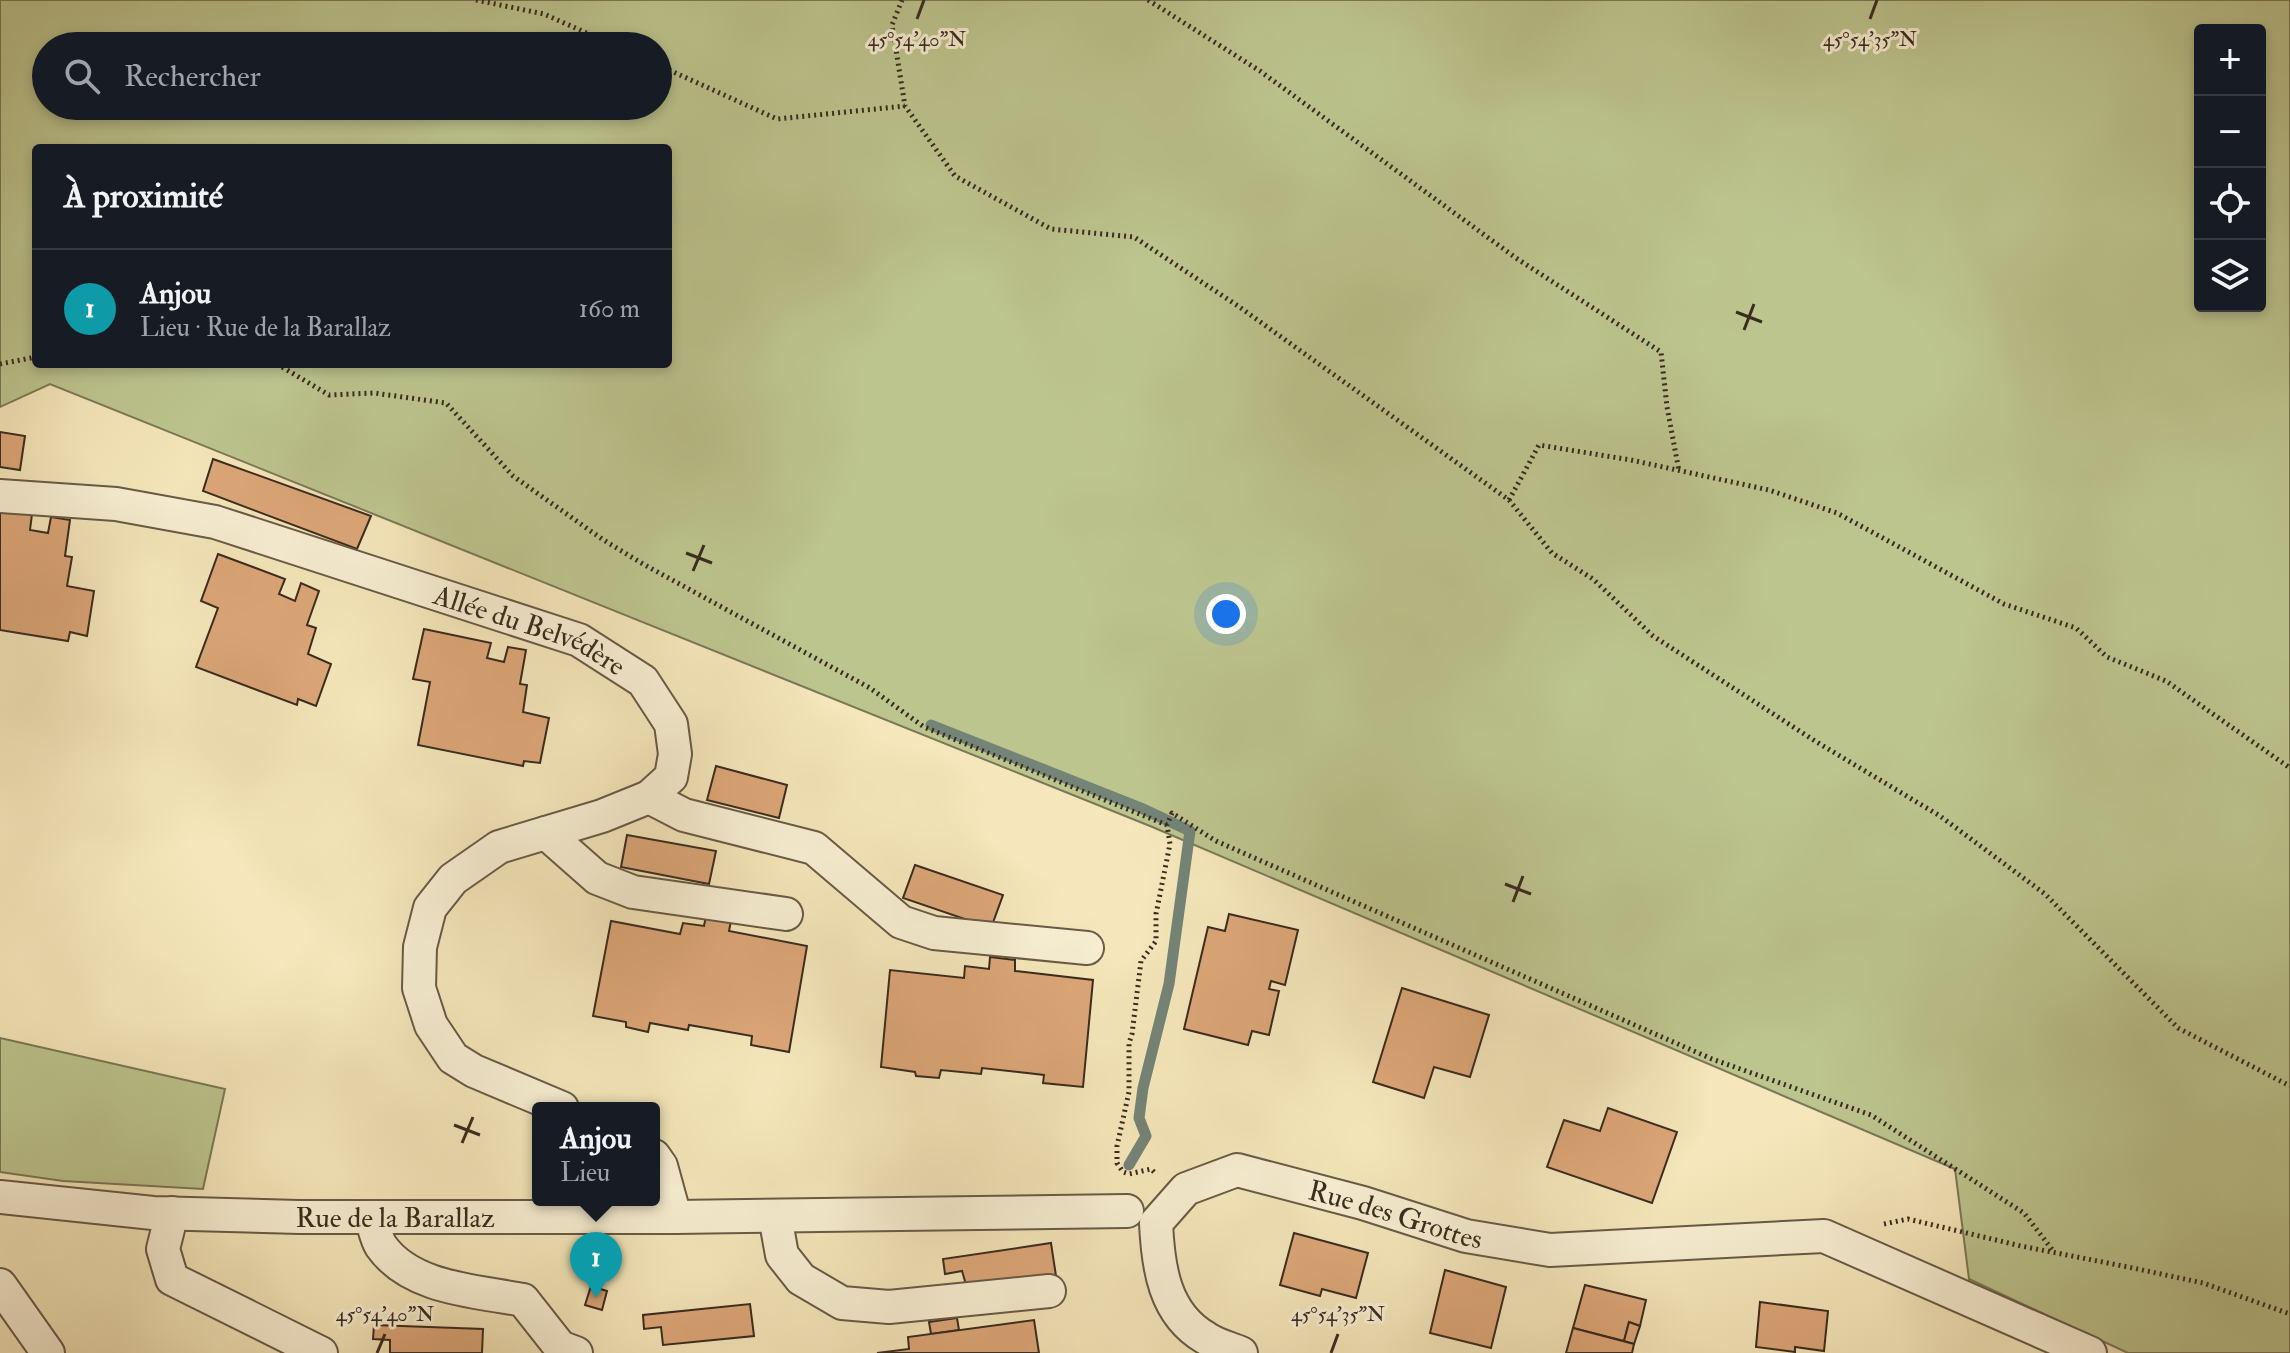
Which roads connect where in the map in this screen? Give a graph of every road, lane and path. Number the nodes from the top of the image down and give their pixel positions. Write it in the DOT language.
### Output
graph roads {
  1 [pos="476,0"];
  2 [pos="902,0"];
  3 [pos="1148,0"];
  4 [pos="584,32"];
  5 [pos="672,71"];
  6 [pos="905,106"];
  7 [pos="32,358"];
  8 [pos="0,364"];
  9 [pos="284,368"];
  10 [pos="1679,471"];
  11 [pos="0,496"];
  12 [pos="1509,500"];
  13 [pos="2290,768"];
  14 [pos="649,797"];
  15 [pos="1167,825"];
  16 [pos="546,833"];
  17 [pos="786,914"];
  18 [pos="1087,948"];
  19 [pos="2290,1086"];
  20 [pos="548,1102"];
  21 [pos="660,1165"];
  22 [pos="0,1197"];
  23 [pos="1179,1198"];
  24 [pos="1127,1211"];
  25 [pos="172,1213"];
  26 [pos="775,1216"];
  27 [pos="371,1217"];
  28 [pos="675,1217"];
  29 [pos="1880,1224"];
  30 [pos="2054,1252"];
  31 [pos="0,1285"];
  32 [pos="1049,1291"];
  33 [pos="2290,1314"];
  34 [pos="48,1353"];
  35 [pos="321,1353"];
  36 [pos="576,1353"];
  37 [pos="1241,1353"];
  38 [pos="2090,1353"];
  1 -- 4 [label="path"];
  2 -- 6 [label="path"];
  3 -- 10 [label="path"];
  5 -- 6 [label="path"];
  6 -- 12 [label="path"];
  7 -- 8 [label="path"];
  9 -- 15 [label="path"];
  10 -- 12 [label="path"];
  10 -- 13 [label="path"];
  11 -- 14 [label="street, Allée du Belvédère"];
  12 -- 19 [label="path"];
  14 -- 16 [label="street, Allée du Belvédère"];
  14 -- 18 [label="street"];
  15 -- 23 [label="path"];
  15 -- 30 [label="path"];
  16 -- 17 [label="street"];
  16 -- 20 [label="street, Allée du Belvédère"];
  21 -- 28 [label="street"];
  22 -- 25 [label="street, Rue de la Barallaz"];
  23 -- 37 [label="street, Rue des Grottes"];
  23 -- 38 [label="street, Rue des Grottes"];
  24 -- 26 [label="street, Rue de la Barallaz"];
  25 -- 27 [label="street, Rue de la Barallaz"];
  25 -- 35 [label="street"];
  26 -- 28 [label="street, Rue de la Barallaz"];
  26 -- 32 [label="street"];
  27 -- 28 [label="street, Rue de la Barallaz"];
  27 -- 36 [label="street"];
  29 -- 30 [label="path"];
  30 -- 33 [label="path"];
  31 -- 34 [label="street"];
}
